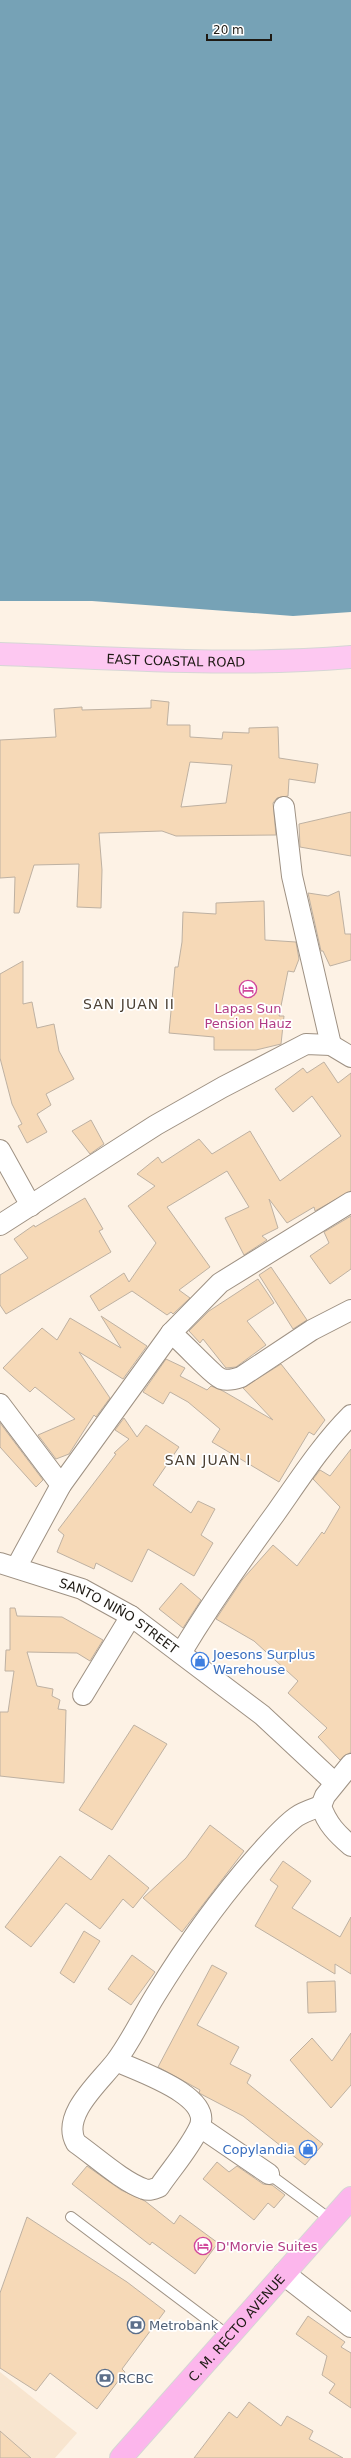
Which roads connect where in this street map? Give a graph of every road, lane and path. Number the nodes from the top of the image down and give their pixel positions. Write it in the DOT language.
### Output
graph roads {
  1 [pos="0,654"];
  2 [pos="351,657"];
  3 [pos="284,807"];
  4 [pos="331,1045"];
  5 [pos="351,1057"];
  6 [pos="0,1150"];
  7 [pos="351,1202"];
  8 [pos="31,1206"];
  9 [pos="0,1225"];
  10 [pos="351,1310"];
  11 [pos="171,1333"];
  12 [pos="0,1404"];
  13 [pos="351,1415"];
  14 [pos="61,1485"];
  15 [pos="8,1565"];
  16 [pos="130,1616"];
  17 [pos="181,1653"];
  18 [pos="83,1695"];
  19 [pos="351,1764"];
  20 [pos="335,1783"];
  21 [pos="320,1806"];
  22 [pos="351,1846"];
  23 [pos="116,2061"];
  24 [pos="200,2127"];
  25 [pos="269,2174"];
  26 [pos="351,2198"];
  27 [pos="71,2217"];
  28 [pos="331,2220"];
  29 [pos="284,2274"];
  30 [pos="351,2326"];
  31 [pos="229,2336"];
  32 [pos="121,2458"];
  1 -- 2 [label="main road, EAST COASTAL ROAD"];
  3 -- 4 [label="street"];
  4 -- 5 [label="street"];
  4 -- 8 [label="street"];
  6 -- 8 [label="street"];
  7 -- 11 [label="street"];
  8 -- 9 [label="street"];
  10 -- 11 [label="street"];
  11 -- 14 [label="street"];
  12 -- 14 [label="street"];
  13 -- 17 [label="street"];
  14 -- 15 [label="street"];
  15 -- 16 [label="street, SANTO NIÑO STREET"];
  16 -- 17 [label="street, SANTO NIÑO STREET"];
  16 -- 18 [label="street"];
  17 -- 20 [label="street, SANTO NIÑO STREET"];
  19 -- 20 [label="street"];
  20 -- 21 [label="street"];
  21 -- 22 [label="street"];
  21 -- 23 [label="street"];
  23 -- 24 [label="street"];
  23 -- 24 [label="street"];
  24 -- 25 [label="street"];
  25 -- 28 [label="lane"];
  26 -- 28 [label="highway, C. M. RECTO AVENUE"];
  27 -- 31 [label="lane"];
  28 -- 29 [label="highway, C. M. RECTO AVENUE"];
  29 -- 30 [label="street"];
  29 -- 31 [label="highway, C. M. RECTO AVENUE"];
  31 -- 32 [label="highway, C. M. RECTO AVENUE"];
}
